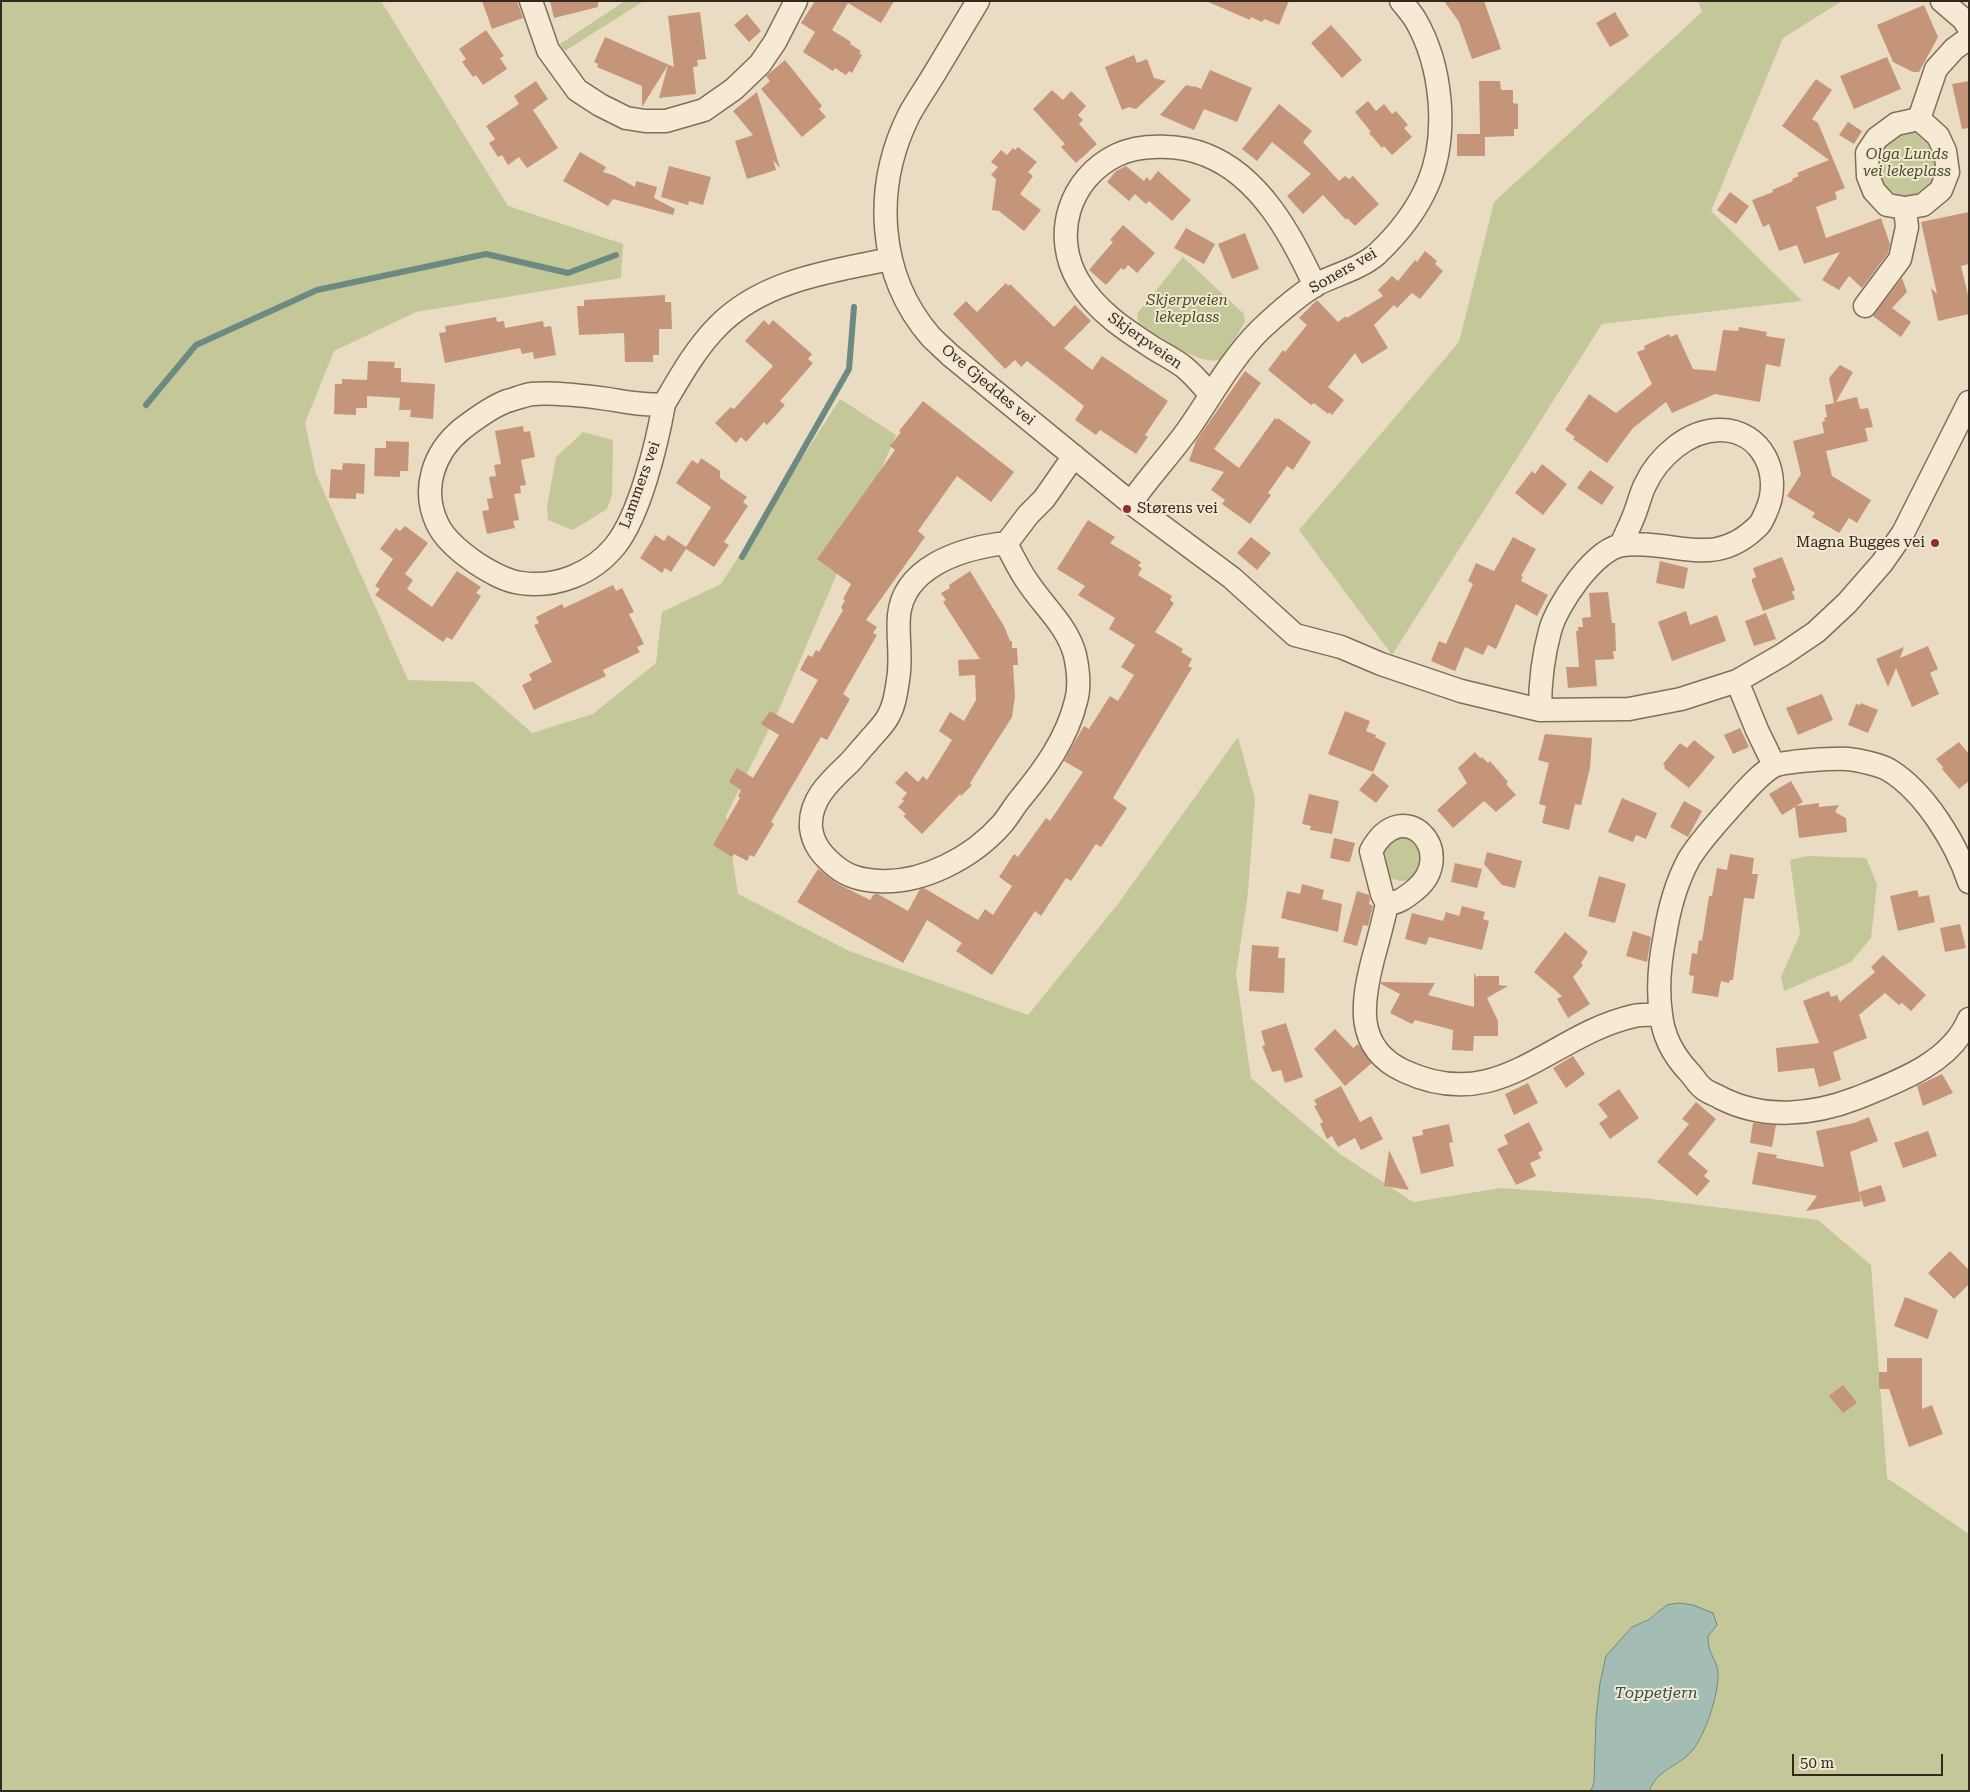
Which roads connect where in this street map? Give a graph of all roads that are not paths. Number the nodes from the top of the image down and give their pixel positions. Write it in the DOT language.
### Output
graph roads {
  1 [pos="531,1"];
  2 [pos="796,1"];
  3 [pos="978,1"];
  4 [pos="1401,1"];
  5 [pos="1942,1"];
  6 [pos="1969,28"];
  7 [pos="1969,38"];
  8 [pos="1919,119"];
  9 [pos="1905,208"];
  10 [pos="891,259"];
  11 [pos="1316,286"];
  12 [pos="1865,306"];
  13 [pos="1210,394"];
  14 [pos="1969,402"];
  15 [pos="664,404"];
  16 [pos="1074,456"];
  17 [pos="1131,503"];
  18 [pos="1006,544"];
  19 [pos="1621,545"];
  20 [pos="1737,682"];
  21 [pos="1540,710"];
  22 [pos="1774,765"];
  23 [pos="1969,882"];
  24 [pos="1388,904"];
  25 [pos="1661,1015"];
  26 [pos="1969,1019"];
  1 -- 2 [label="street"];
  3 -- 10 [label="street, Ove Gjeddes vei"];
  4 -- 11 [label="street, Soners vei"];
  5 -- 6 [label="street"];
  7 -- 8 [label="street"];
  8 -- 9 [label="street"];
  8 -- 9 [label="street"];
  9 -- 12 [label="street"];
  10 -- 15 [label="street, Lammers vei"];
  10 -- 16 [label="street, Ove Gjeddes vei"];
  11 -- 13 [label="street, Soners vei"];
  11 -- 13 [label="street, Skjerpveien"];
  13 -- 17 [label="street, Soners vei"];
  14 -- 20 [label="street, Ove Gjeddes vei"];
  15 -- 15 [label="street, Lammers vei"];
  16 -- 17 [label="street, Ove Gjeddes vei"];
  16 -- 18 [label="street"];
  17 -- 21 [label="street, Ove Gjeddes vei"];
  18 -- 18 [label="street"];
  19 -- 19 [label="street"];
  19 -- 21 [label="street"];
  20 -- 21 [label="street, Ove Gjeddes vei"];
  20 -- 22 [label="street"];
  22 -- 23 [label="street"];
  22 -- 25 [label="street"];
  24 -- 25 [label="street"];
  25 -- 26 [label="street"];
}
